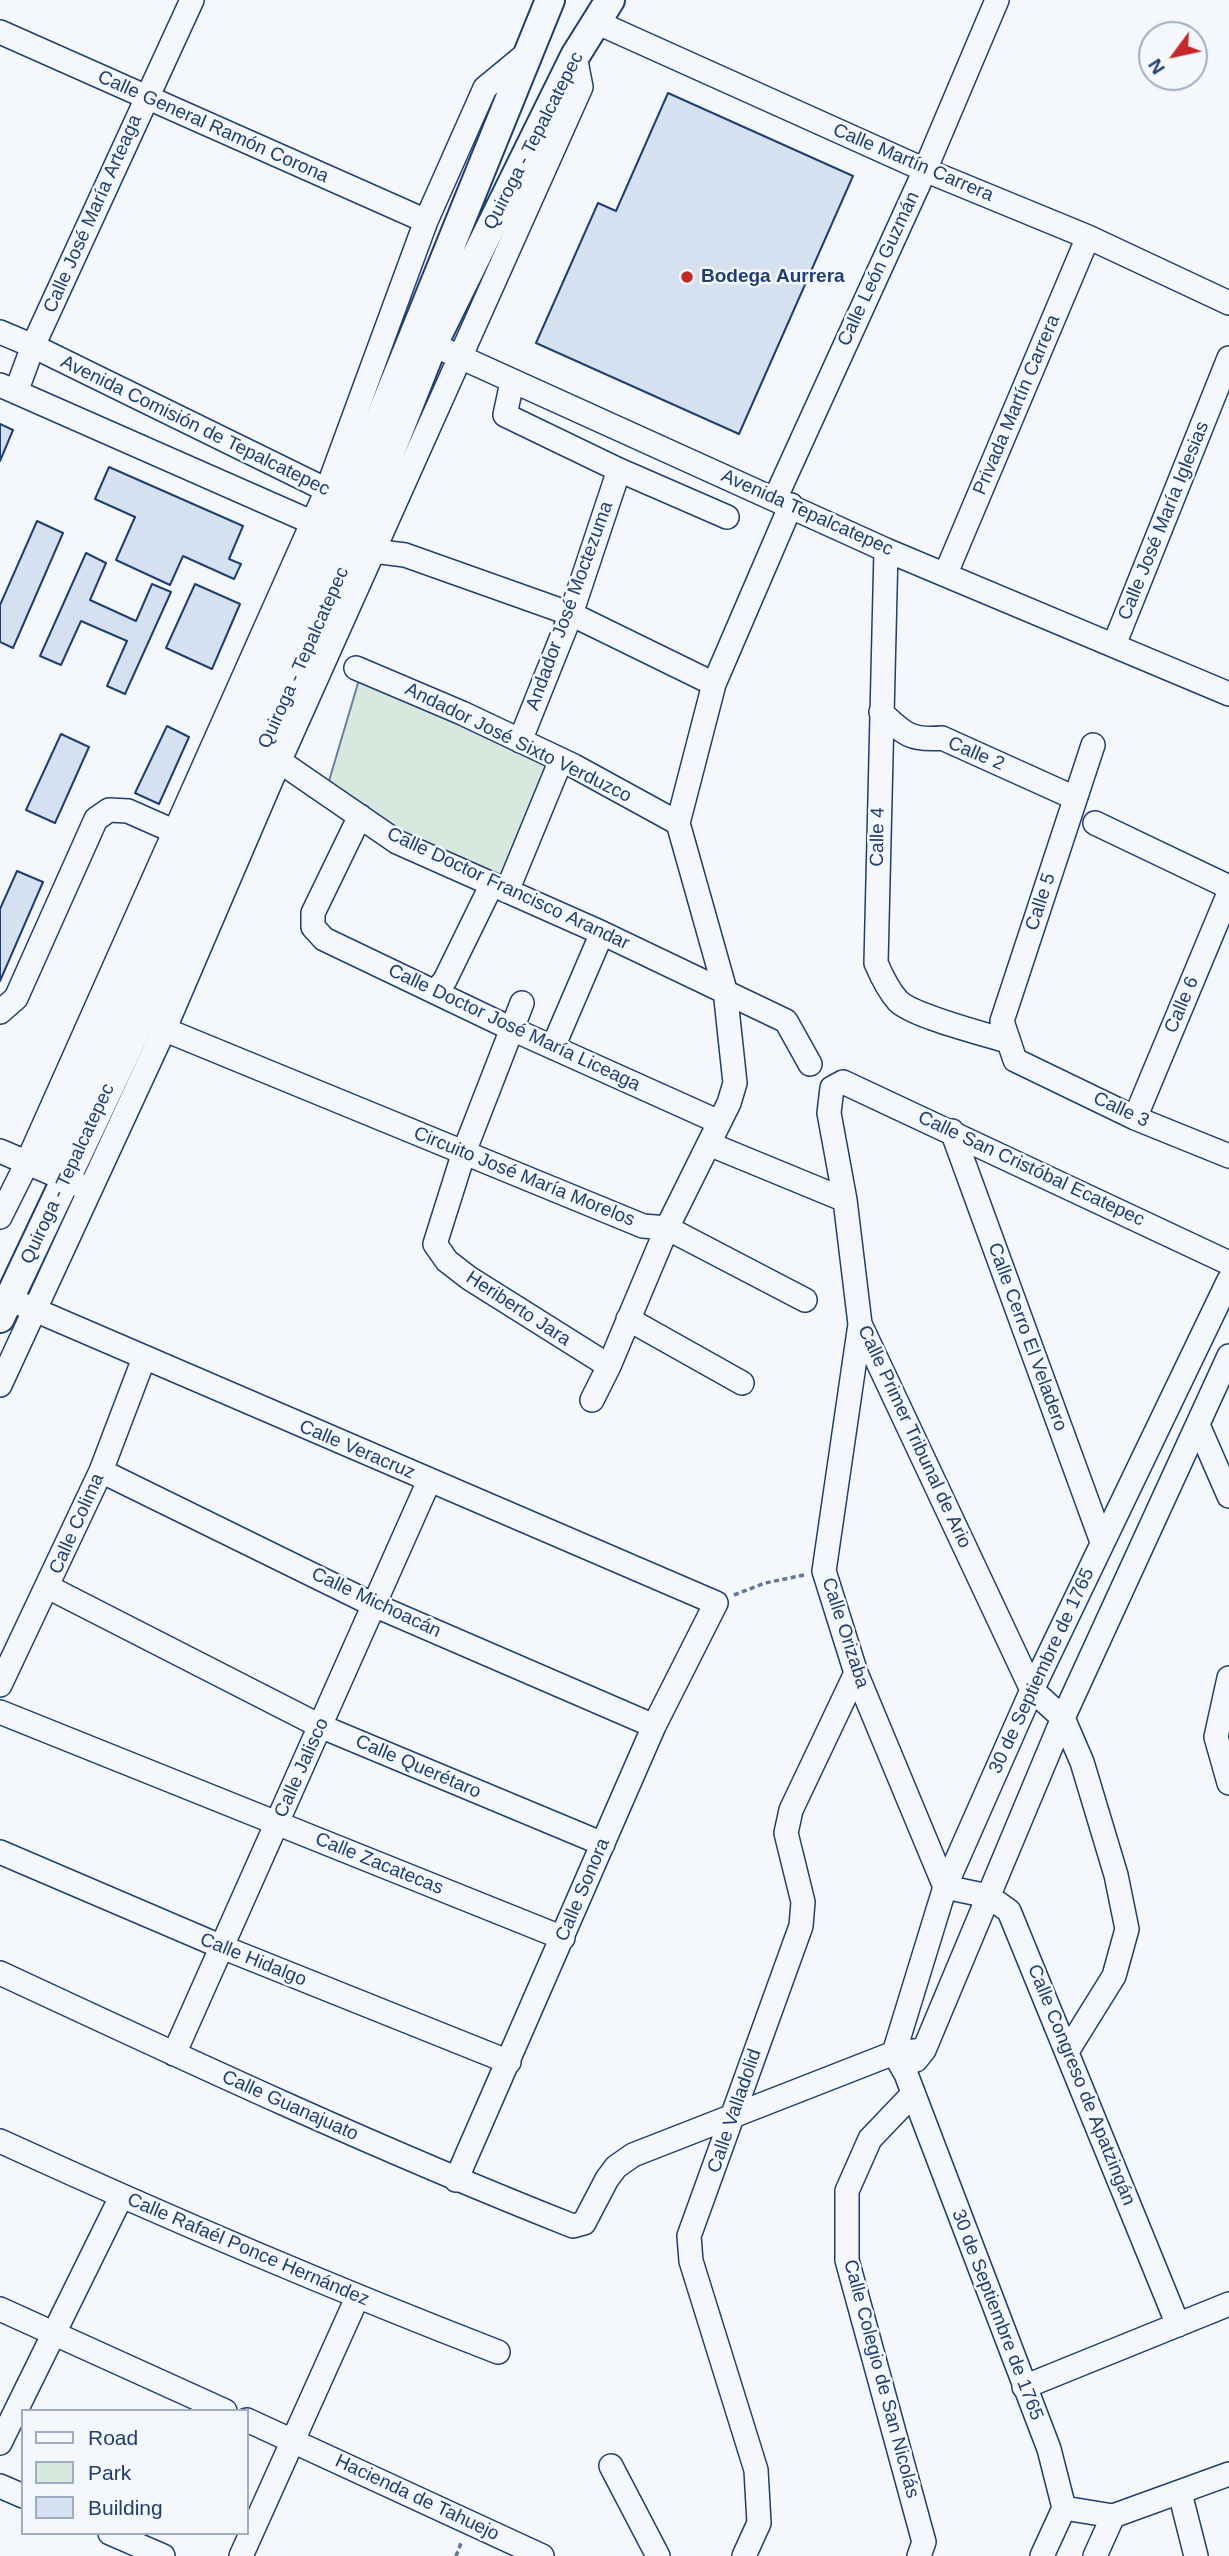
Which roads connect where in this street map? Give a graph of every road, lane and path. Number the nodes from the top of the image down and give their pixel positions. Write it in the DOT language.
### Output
graph roads {
  1 [pos="192,0"];
  2 [pos="550,0"];
  3 [pos="997,0"];
  4 [pos="603,11"];
  5 [pos="0,32"];
  6 [pos="531,50"];
  7 [pos="575,57"];
  8 [pos="147,97"];
  9 [pos="925,170"];
  10 [pos="426,221"];
  11 [pos="1088,237"];
  12 [pos="1229,303"];
  13 [pos="0,332"];
  14 [pos="412,334"];
  15 [pos="33,346"];
  16 [pos="460,358"];
  17 [pos="1229,358"];
  18 [pos="512,382"];
  19 [pos="8,389"];
  20 [pos="619,470"];
  21 [pos="783,502"];
  22 [pos="356,508"];
  23 [pos="727,517"];
  24 [pos="343,537"];
  25 [pos="886,550"];
  26 [pos="405,555"];
  27 [pos="946,573"];
  28 [pos="572,614"];
  29 [pos="1114,645"];
  30 [pos="356,668"];
  31 [pos="714,684"];
  32 [pos="1229,694"];
  33 [pos="881,712"];
  34 [pos="520,741"];
  35 [pos="1093,745"];
  36 [pos="271,756"];
  37 [pos="568,763"];
  38 [pos="1075,798"];
  39 [pos="360,816"];
  40 [pos="678,822"];
  41 [pos="1095,823"];
  42 [pos="206,846"];
  43 [pos="500,887"];
  44 [pos="1229,887"];
  45 [pos="1229,892"];
  46 [pos="603,933"];
  47 [pos="725,990"];
  48 [pos="436,992"];
  49 [pos="522,1003"];
  50 [pos="0,1012"];
  51 [pos="152,1025"];
  52 [pos="512,1029"];
  53 [pos="553,1047"];
  54 [pos="1011,1050"];
  55 [pos="810,1064"];
  56 [pos="832,1088"];
  57 [pos="1135,1118"];
  58 [pos="719,1122"];
  59 [pos="952,1131"];
  60 [pos="709,1144"];
  61 [pos="0,1151"];
  62 [pos="464,1152"];
  63 [pos="1229,1156"];
  64 [pos="57,1176"];
  65 [pos="845,1200"];
  66 [pos="0,1217"];
  67 [pos="667,1228"];
  68 [pos="1229,1263"];
  69 [pos="1229,1280"];
  70 [pos="9,1299"];
  71 [pos="805,1300"];
  72 [pos="628,1319"];
  73 [pos="860,1324"];
  74 [pos="1229,1356"];
  75 [pos="144,1358"];
  76 [pos="609,1366"];
  77 [pos="743,1383"];
  78 [pos="0,1385"];
  79 [pos="592,1399"];
  80 [pos="1198,1425"];
  81 [pos="101,1471"];
  82 [pos="429,1481"];
  83 [pos="1229,1496"];
  84 [pos="1102,1542"];
  85 [pos="824,1571"];
  86 [pos="48,1587"];
  87 [pos="716,1603"];
  88 [pos="374,1605"];
  89 [pos="856,1673"];
  90 [pos="1229,1678"];
  91 [pos="0,1685"];
  92 [pos="1032,1690"];
  93 [pos="0,1712"];
  94 [pos="1063,1718"];
  95 [pos="320,1726"];
  96 [pos="654,1726"];
  97 [pos="1229,1783"];
  98 [pos="277,1823"];
  99 [pos="603,1844"];
  100 [pos="0,1852"];
  101 [pos="945,1887"];
  102 [pos="988,1896"];
  103 [pos="563,1938"];
  104 [pos="222,1947"];
  105 [pos="0,1973"];
  106 [pos="924,2050"];
  107 [pos="1068,2050"];
  108 [pos="894,2053"];
  109 [pos="174,2054"];
  110 [pos="509,2062"];
  111 [pos="909,2084"];
  112 [pos="733,2115"];
  113 [pos="0,2141"];
  114 [pos="456,2180"];
  115 [pos="121,2197"];
  116 [pos="357,2298"];
  117 [pos="1229,2304"];
  118 [pos="0,2309"];
  119 [pos="1178,2325"];
  120 [pos="53,2334"];
  121 [pos="498,2352"];
  122 [pos="1024,2387"];
  123 [pos="221,2409"];
  124 [pos="248,2420"];
  125 [pos="292,2441"];
  126 [pos="0,2444"];
  127 [pos="611,2466"];
  128 [pos="1229,2474"];
  129 [pos="0,2486"];
  130 [pos="1180,2493"];
  131 [pos="21,2495"];
  132 [pos="1064,2508"];
  133 [pos="1113,2516"];
  134 [pos="115,2535"];
  135 [pos="163,2556"];
  136 [pos="241,2556"];
  137 [pos="542,2556"];
  138 [pos="658,2556"];
  139 [pos="744,2556"];
  140 [pos="919,2556"];
  141 [pos="1042,2556"];
  142 [pos="1095,2556"];
  143 [pos="1196,2556"];
  1 -- 8 [label="street, Calle José María Arteaga"];
  2 -- 6 [label="main road, Quiroga - Tepalcatepec"];
  3 -- 9 [label="street, Calle León Guzmán"];
  4 -- 7 [label="main road, Quiroga - Tepalcatepec"];
  4 -- 9 [label="street, Calle Martín Carrera"];
  5 -- 8 [label="street, Calle General Ramón Corona"];
  6 -- 10 [label="street"];
  6 -- 14 [label="main road, Quiroga - Tepalcatepec"];
  7 -- 14 [label="main road, Quiroga - Tepalcatepec"];
  7 -- 16 [label="street"];
  8 -- 10 [label="street, Calle General Ramón Corona"];
  8 -- 15 [label="street, Calle José María Arteaga"];
  9 -- 11 [label="street, Calle Martín Carrera"];
  9 -- 21 [label="street, Calle León Guzmán"];
  10 -- 14 [label="street"];
  11 -- 12 [label="street, Calle Martín Carrera"];
  11 -- 27 [label="street, Privada Martín Carrera"];
  13 -- 15 [label="street, Avenida Comisión de Tepalcatepec"];
  14 -- 16 [label="street, Avenida Tepalcatepec"];
  14 -- 22 [label="main road, Quiroga - Tepalcatepec"];
  14 -- 22 [label="street"];
  15 -- 19 [label="street, Calle José María Arteaga"];
  15 -- 22 [label="street, Avenida Comisión de Tepalcatepec"];
  16 -- 18 [label="street, Avenida Tepalcatepec"];
  16 -- 22 [label="street"];
  17 -- 29 [label="street, Calle José María Iglesias"];
  18 -- 20 [label="street"];
  18 -- 21 [label="street, Avenida Tepalcatepec"];
  19 -- 24 [label="street, Avenida Comisión de Tepalcatepec"];
  20 -- 23 [label="street"];
  20 -- 28 [label="street, Andador José Moctezuma"];
  21 -- 25 [label="street, Avenida Tepalcatepec"];
  21 -- 31 [label="street"];
  22 -- 24 [label="main road, Quiroga - Tepalcatepec"];
  22 -- 24 [label="street"];
  22 -- 26 [label="street"];
  24 -- 26 [label="street, Avenida Comisión de Tepalcatepec"];
  24 -- 36 [label="main road, Quiroga - Tepalcatepec"];
  24 -- 42 [label="main road, Quiroga - Tepalcatepec"];
  25 -- 27 [label="street, Avenida Tepalcatepec"];
  25 -- 33 [label="street, Calle 4"];
  26 -- 28 [label="street, Avenida Comisión de Tepalcatepec"];
  27 -- 29 [label="street, Avenida Tepalcatepec"];
  28 -- 31 [label="street, Avenida Comisión de Tepalcatepec"];
  28 -- 34 [label="street, Andador José Moctezuma"];
  29 -- 32 [label="street, Avenida Tepalcatepec"];
  30 -- 34 [label="street, Andador José Sixto Verduzco"];
  31 -- 40 [label="street"];
  33 -- 38 [label="street, Calle 2"];
  33 -- 54 [label="street, Calle 4"];
  34 -- 37 [label="street, Andador José Sixto Verduzco"];
  35 -- 38 [label="street, Calle 5"];
  36 -- 39 [label="street, Calle Doctor Francisco Arandar"];
  36 -- 42 [label="main road, Quiroga - Tepalcatepec"];
  37 -- 40 [label="street, Andador José Sixto Verduzco"];
  37 -- 43 [label="street"];
  38 -- 54 [label="street, Calle 5"];
  39 -- 43 [label="street, Calle Doctor Francisco Arandar"];
  39 -- 48 [label="street, Calle Doctor José María Liceaga"];
  40 -- 47 [label="street"];
  41 -- 44 [label="street"];
  42 -- 50 [label="street"];
  42 -- 51 [label="main road, Quiroga - Tepalcatepec"];
  42 -- 64 [label="main road, Quiroga - Tepalcatepec"];
  43 -- 46 [label="street, Calle Doctor Francisco Arandar"];
  43 -- 48 [label="street"];
  45 -- 57 [label="street, Calle 6"];
  46 -- 47 [label="street, Calle Doctor Francisco Arandar"];
  46 -- 53 [label="street"];
  47 -- 55 [label="street, Calle Doctor Francisco Arandar"];
  47 -- 58 [label="street"];
  48 -- 52 [label="street, Calle Doctor José María Liceaga"];
  49 -- 52 [label="street"];
  51 -- 62 [label="street, Circuito José María Morelos"];
  51 -- 64 [label="main road, Quiroga - Tepalcatepec"];
  52 -- 53 [label="street, Calle Doctor José María Liceaga"];
  52 -- 62 [label="street"];
  53 -- 58 [label="street, Calle Doctor José María Liceaga"];
  54 -- 57 [label="street, Calle 3"];
  56 -- 59 [label="street, Calle San Cristóbal Ecatepec"];
  56 -- 65 [label="street, Calle Primer Tribunal de Ario"];
  57 -- 63 [label="street, Calle 3"];
  58 -- 60 [label="street"];
  59 -- 68 [label="street, Calle San Cristóbal Ecatepec"];
  59 -- 84 [label="street, Calle Cerro El Veladero"];
  60 -- 65 [label="street"];
  60 -- 67 [label="street"];
  61 -- 64 [label="street"];
  62 -- 67 [label="street, Circuito José María Morelos"];
  62 -- 76 [label="street, Heriberto Jara"];
  64 -- 66 [label="street"];
  64 -- 70 [label="main road, Quiroga - Tepalcatepec"];
  65 -- 73 [label="street, Calle Primer Tribunal de Ario"];
  67 -- 71 [label="street, Circuito José María Morelos"];
  67 -- 72 [label="street"];
  69 -- 84 [label="street, 30 de Septiembre de 1765"];
  70 -- 75 [label="street, Calle Veracruz"];
  70 -- 78 [label="street"];
  72 -- 76 [label="street"];
  72 -- 77 [label="street"];
  73 -- 85 [label="street, Calle Orizaba"];
  73 -- 92 [label="street, Calle Primer Tribunal de Ario"];
  74 -- 80 [label="street, 30 de Septiembre de 1765"];
  75 -- 81 [label="street, Calle Colima"];
  75 -- 82 [label="street, Calle Veracruz"];
  76 -- 79 [label="street"];
  80 -- 83 [label="street"];
  80 -- 94 [label="street, 30 de Septiembre de 1765"];
  81 -- 86 [label="street, Calle Colima"];
  81 -- 88 [label="street, Calle Michoacán"];
  82 -- 87 [label="street, Calle Veracruz"];
  82 -- 88 [label="street, Calle Jalisco"];
  84 -- 92 [label="street, 30 de Septiembre de 1765"];
  85 -- 87 [label="path"];
  85 -- 89 [label="street, Calle Orizaba"];
  86 -- 91 [label="street, Calle Colima"];
  86 -- 95 [label="street, Calle Querétaro"];
  87 -- 96 [label="street, Calle Sonora"];
  88 -- 95 [label="street, Calle Jalisco"];
  88 -- 96 [label="street, Calle Michoacán"];
  89 -- 101 [label="street, Calle Orizaba"];
  89 -- 112 [label="street, Calle Valladolid"];
  90 -- 97 [label="street"];
  92 -- 94 [label="street"];
  92 -- 101 [label="street, 30 de Septiembre de 1765"];
  93 -- 98 [label="street, Calle Zacatecas"];
  94 -- 102 [label="street, 30 de Septiembre de 1765"];
  94 -- 107 [label="street"];
  95 -- 98 [label="street, Calle Jalisco"];
  95 -- 99 [label="street, Calle Querétaro"];
  96 -- 99 [label="street, Calle Sonora"];
  98 -- 103 [label="street, Calle Zacatecas"];
  98 -- 104 [label="street, Calle Jalisco"];
  99 -- 103 [label="street, Calle Sonora"];
  100 -- 104 [label="street, Calle Hidalgo"];
  101 -- 102 [label="street"];
  101 -- 108 [label="street, 30 de Septiembre de 1765"];
  102 -- 106 [label="street, 30 de Septiembre de 1765"];
  102 -- 107 [label="street, Calle Congreso de Apatzingán"];
  103 -- 110 [label="street, Calle Sonora"];
  104 -- 109 [label="street, Calle Jalisco"];
  104 -- 110 [label="street, Calle Hidalgo"];
  105 -- 109 [label="street, Calle Guanajuato"];
  106 -- 108 [label="street"];
  106 -- 111 [label="street, 30 de Septiembre de 1765"];
  107 -- 119 [label="street, Calle Congreso de Apatzingán"];
  108 -- 111 [label="street, 30 de Septiembre de 1765"];
  108 -- 112 [label="street"];
  109 -- 114 [label="street, Calle Guanajuato"];
  110 -- 114 [label="street, Calle Sonora"];
  111 -- 122 [label="street, 30 de Septiembre de 1765"];
  111 -- 140 [label="street, Calle Colegio de San Nicolás"];
  112 -- 114 [label="street, Calle Guanajuato"];
  112 -- 139 [label="street, Calle Valladolid"];
  113 -- 115 [label="street, Calle Rafaél Ponce Hernández"];
  115 -- 116 [label="street, Calle Rafaél Ponce Hernández"];
  115 -- 120 [label="street"];
  116 -- 121 [label="street, Calle Rafaél Ponce Hernández"];
  116 -- 125 [label="street"];
  117 -- 119 [label="street"];
  118 -- 120 [label="street"];
  119 -- 122 [label="street"];
  120 -- 123 [label="street"];
  120 -- 126 [label="street"];
  122 -- 132 [label="street, 30 de Septiembre de 1765"];
  124 -- 125 [label="street, Hacienda de Tahuejo"];
  125 -- 136 [label="street"];
  125 -- 137 [label="street, Hacienda de Tahuejo"];
  127 -- 138 [label="street"];
  128 -- 130 [label="street"];
  129 -- 131 [label="street"];
  130 -- 133 [label="street"];
  130 -- 143 [label="street"];
  132 -- 133 [label="street"];
  132 -- 141 [label="street"];
  133 -- 142 [label="street"];
  134 -- 135 [label="street"];
}
